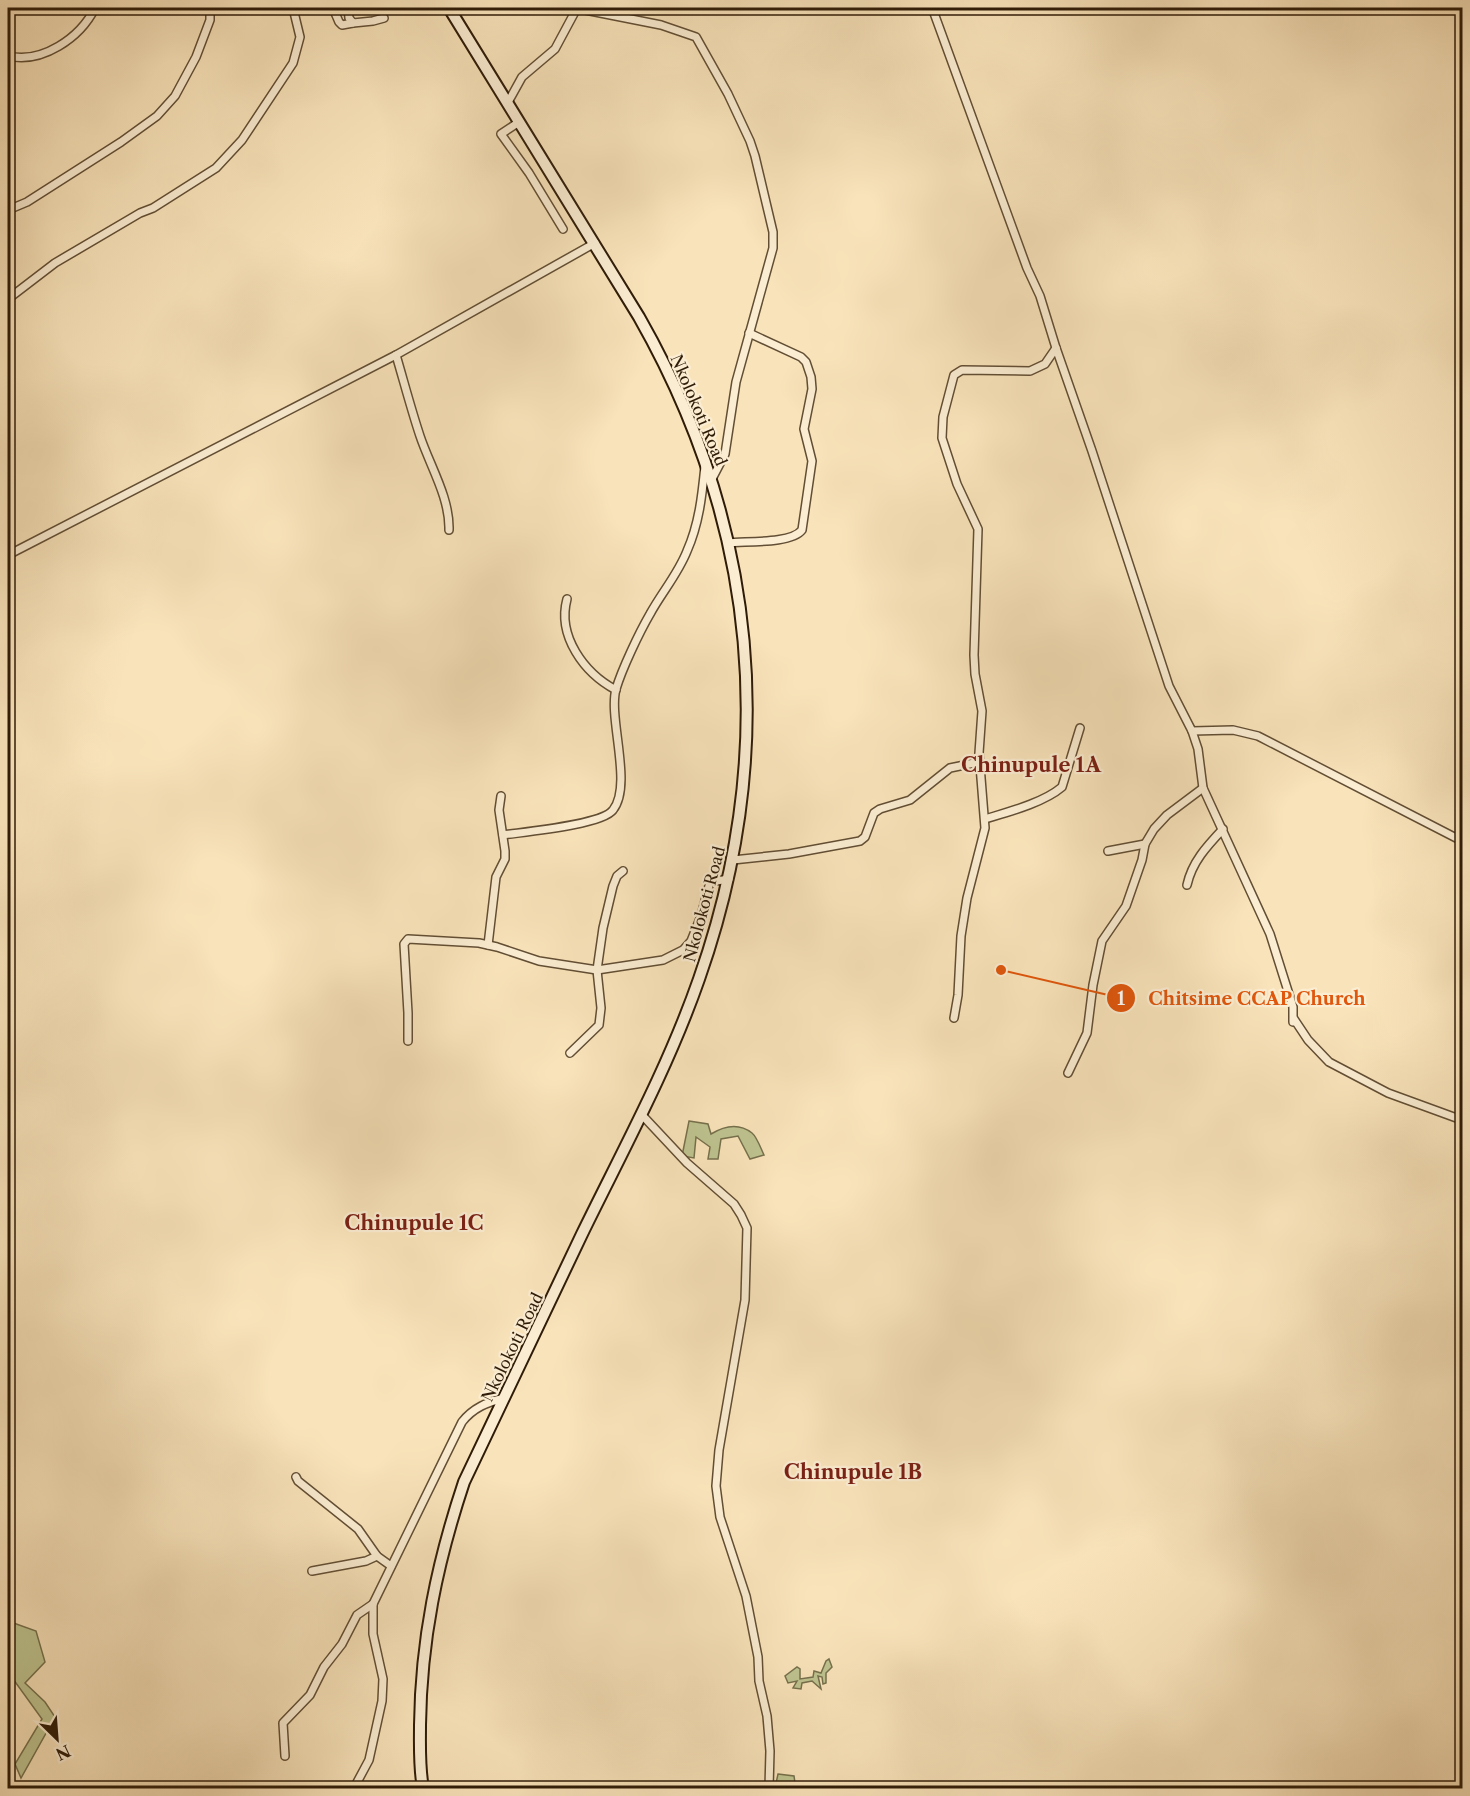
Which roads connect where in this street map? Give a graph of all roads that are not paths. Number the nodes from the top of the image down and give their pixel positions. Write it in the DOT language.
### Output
graph roads {
  1 [pos="95,8"];
  2 [pos="210,8"];
  3 [pos="293,8"];
  4 [pos="333,8"];
  5 [pos="348,8"];
  6 [pos="449,8"];
  7 [pos="576,8"];
  8 [pos="757,8"];
  9 [pos="931,8"];
  10 [pos="384,18"];
  11 [pos="353,22"];
  12 [pos="8,56"];
  13 [pos="507,104"];
  14 [pos="519,122"];
  15 [pos="8,210"];
  16 [pos="563,229"];
  17 [pos="595,243"];
  18 [pos="8,299"];
  19 [pos="749,333"];
  20 [pos="1056,348"];
  21 [pos="396,355"];
  22 [pos="705,461"];
  23 [pos="712,478"];
  24 [pos="449,530"];
  25 [pos="728,543"];
  26 [pos="8,555"];
  27 [pos="567,599"];
  28 [pos="616,690"];
  29 [pos="1080,728"];
  30 [pos="1192,731"];
  31 [pos="979,762"];
  32 [pos="1203,788"];
  33 [pos="501,796"];
  34 [pos="984,819"];
  35 [pos="1223,829"];
  36 [pos="503,835"];
  37 [pos="1462,841"];
  38 [pos="1145,844"];
  39 [pos="1108,851"];
  40 [pos="733,860"];
  41 [pos="623,871"];
  42 [pos="729,879"];
  43 [pos="1187,885"];
  44 [pos="488,945"];
  45 [pos="597,970"];
  46 [pos="954,1018"];
  47 [pos="408,1041"];
  48 [pos="570,1053"];
  49 [pos="1068,1073"];
  50 [pos="642,1115"];
  51 [pos="1462,1120"];
  52 [pos="505,1398"];
  53 [pos="296,1477"];
  54 [pos="377,1556"];
  55 [pos="391,1566"];
  56 [pos="312,1571"];
  57 [pos="373,1604"];
  58 [pos="285,1756"];
  59 [pos="354,1788"];
  60 [pos="423,1788"];
  61 [pos="769,1788"];
  1 -- 12 [label="street"];
  2 -- 15 [label="street"];
  3 -- 18 [label="street"];
  4 -- 11 [label="street"];
  5 -- 11 [label="street"];
  6 -- 13 [label="main road, Nkolokoti Road"];
  7 -- 13 [label="street"];
  7 -- 19 [label="street"];
  8 -- 9 [label="street"];
  9 -- 20 [label="street"];
  10 -- 11 [label="street"];
  13 -- 14 [label="main road, Nkolokoti Road"];
  14 -- 16 [label="street"];
  14 -- 17 [label="main road, Nkolokoti Road"];
  17 -- 21 [label="street"];
  17 -- 22 [label="main road, Nkolokoti Road"];
  19 -- 23 [label="street"];
  19 -- 25 [label="street"];
  20 -- 30 [label="street"];
  20 -- 31 [label="street"];
  21 -- 24 [label="street"];
  21 -- 26 [label="street"];
  22 -- 23 [label="main road, Nkolokoti Road"];
  22 -- 28 [label="street"];
  23 -- 25 [label="main road, Nkolokoti Road"];
  25 -- 40 [label="main road, Nkolokoti Road"];
  27 -- 28 [label="street"];
  28 -- 36 [label="street"];
  29 -- 34 [label="street"];
  30 -- 32 [label="street"];
  30 -- 37 [label="street"];
  31 -- 34 [label="street"];
  31 -- 40 [label="street"];
  32 -- 35 [label="street"];
  32 -- 38 [label="street"];
  33 -- 36 [label="street"];
  34 -- 46 [label="street"];
  35 -- 43 [label="street"];
  35 -- 51 [label="street"];
  36 -- 44 [label="street"];
  38 -- 39 [label="street"];
  38 -- 49 [label="street"];
  40 -- 42 [label="main road, Nkolokoti Road"];
  41 -- 45 [label="street"];
  42 -- 45 [label="street"];
  42 -- 50 [label="main road, Nkolokoti Road"];
  44 -- 45 [label="street"];
  44 -- 47 [label="street"];
  45 -- 48 [label="street"];
  50 -- 52 [label="main road, Nkolokoti Road"];
  50 -- 61 [label="street"];
  52 -- 55 [label="street"];
  52 -- 60 [label="main road, Nkolokoti Road"];
  53 -- 54 [label="street"];
  54 -- 55 [label="street"];
  54 -- 56 [label="street"];
  55 -- 57 [label="street"];
  57 -- 58 [label="street"];
  57 -- 59 [label="street"];
}
